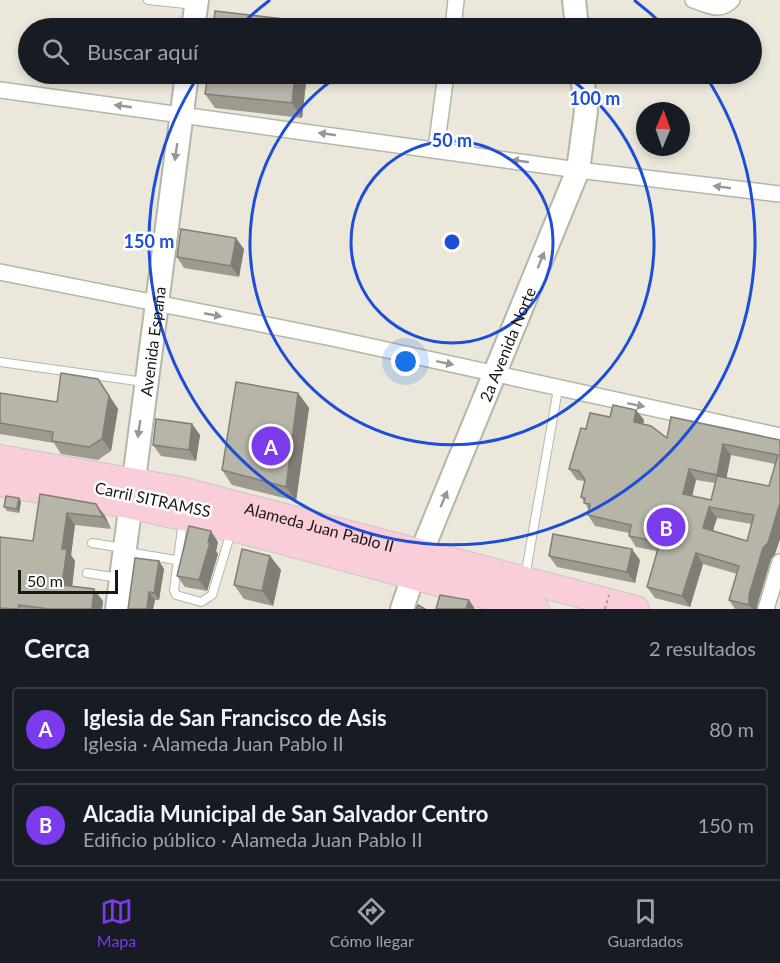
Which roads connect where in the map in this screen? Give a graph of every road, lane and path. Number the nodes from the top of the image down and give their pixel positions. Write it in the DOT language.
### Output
graph roads {
  1 [pos="148,0"];
  2 [pos="456,0"];
  3 [pos="574,0"];
  4 [pos="693,0"];
  5 [pos="732,0"];
  6 [pos="197,3"];
  7 [pos="195,18"];
  8 [pos="454,18"];
  9 [pos="576,18"];
  10 [pos="186,84"];
  11 [pos="445,84"];
  12 [pos="583,84"];
  13 [pos="0,90"];
  14 [pos="182,114"];
  15 [pos="436,149"];
  16 [pos="578,170"];
  17 [pos="780,194"];
  18 [pos="0,272"];
  19 [pos="156,304"];
  20 [pos="0,362"];
  21 [pos="496,374"];
  22 [pos="145,382"];
  23 [pos="558,389"];
  24 [pos="780,436"];
  25 [pos="0,458"];
  26 [pos="0,471"];
  27 [pos="0,483"];
  28 [pos="130,493"];
  29 [pos="184,517"];
  30 [pos="233,528"];
  31 [pos="92,543"];
  32 [pos="124,550"];
  33 [pos="176,560"];
  34 [pos="780,562"];
  35 [pos="417,565"];
  36 [pos="87,573"];
  37 [pos="120,578"];
  38 [pos="525,580"];
  39 [pos="609,595"];
  40 [pos="525,608"];
  41 [pos="117,609"];
  42 [pos="402,609"];
  43 [pos="583,609"];
  44 [pos="605,609"];
  45 [pos="636,609"];
  46 [pos="766,609"];
  1 -- 6 [label="lane"];
  2 -- 8 [label="street"];
  3 -- 9 [label="main road"];
  4 -- 5 [label="street"];
  6 -- 7 [label="main road"];
  10 -- 14 [label="main road, Avenida España"];
  11 -- 15 [label="street"];
  12 -- 16 [label="main road, 2a Avenida Norte"];
  14 -- 13 [label="street, one-way"];
  15 -- 14 [label="street, one-way"];
  14 -- 19 [label="main road, Avenida España, one-way"];
  16 -- 15 [label="street, one-way"];
  17 -- 16 [label="street, one-way"];
  21 -- 16 [label="main road, 2a Avenida Norte, one-way"];
  18 -- 19 [label="street"];
  19 -- 21 [label="street, one-way"];
  19 -- 22 [label="main road, Avenida España"];
  20 -- 22 [label="lane"];
  21 -- 23 [label="street"];
  35 -- 21 [label="main road, 2a Avenida Norte, one-way"];
  22 -- 28 [label="main road, Avenida España, one-way"];
  23 -- 24 [label="street, one-way"];
  23 -- 38 [label="lane"];
  25 -- 28 [label="main road, Alameda Juan Pablo II"];
  26 -- 28 [label="main road, Carril SITRAMSS"];
  27 -- 28 [label="main road, Alameda Juan Pablo II"];
  28 -- 29 [label="main road, Alameda Juan Pablo II"];
  28 -- 32 [label="main road, Avenida España"];
  28 -- 35 [label="main road, Carril SITRAMSS"];
  29 -- 30 [label="main road, Alameda Juan Pablo II"];
  29 -- 33 [label="lane"];
  30 -- 33 [label="lane"];
  30 -- 35 [label="main road, Alameda Juan Pablo II"];
  31 -- 32 [label="lane"];
  32 -- 33 [label="lane"];
  32 -- 37 [label="main road, Avenida España"];
  34 -- 46 [label="street"];
  35 -- 38 [label="main road, Alameda Juan Pablo II"];
  35 -- 40 [label="main road, Alameda Juan Pablo II"];
  35 -- 42 [label="main road, 2a Avenida Norte"];
  35 -- 43 [label="main road, Carril SITRAMSS"];
  36 -- 37 [label="lane"];
  37 -- 41 [label="main road, Avenida España"];
  38 -- 45 [label="main road, Alameda Juan Pablo II"];
  39 -- 44 [label="path, bridge"];
}
